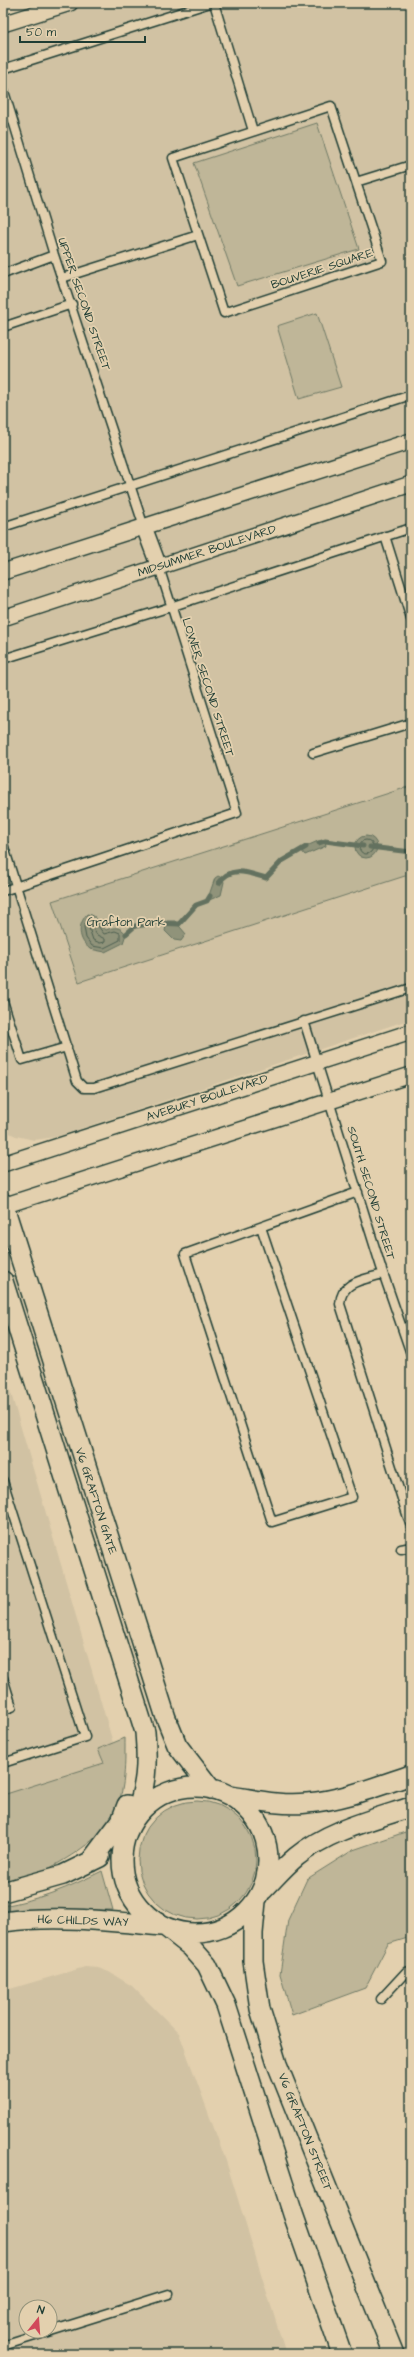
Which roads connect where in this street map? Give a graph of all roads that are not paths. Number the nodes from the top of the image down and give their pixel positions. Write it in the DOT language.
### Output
graph roads {
  1 [pos="70,3"];
  2 [pos="210,3"];
  3 [pos="214,3"];
  4 [pos="3,24"];
  5 [pos="3,69"];
  6 [pos="3,88"];
  7 [pos="253,131"];
  8 [pos="411,165"];
  9 [pos="356,182"];
  10 [pos="198,235"];
  11 [pos="54,255"];
  12 [pos="3,274"];
  13 [pos="62,278"];
  14 [pos="72,304"];
  15 [pos="3,327"];
  16 [pos="411,395"];
  17 [pos="411,441"];
  18 [pos="411,484"];
  19 [pos="132,485"];
  20 [pos="3,527"];
  21 [pos="144,527"];
  22 [pos="411,528"];
  23 [pos="385,536"];
  24 [pos="159,567"];
  25 [pos="3,572"];
  26 [pos="170,607"];
  27 [pos="3,618"];
  28 [pos="411,619"];
  29 [pos="3,659"];
  30 [pos="411,723"];
  31 [pos="313,752"];
  32 [pos="3,844"];
  33 [pos="17,886"];
  34 [pos="3,891"];
  35 [pos="411,988"];
  36 [pos="3,1001"];
  37 [pos="304,1021"];
  38 [pos="411,1032"];
  39 [pos="67,1047"];
  40 [pos="317,1063"];
  41 [pos="411,1075"];
  42 [pos="330,1101"];
  43 [pos="3,1164"];
  44 [pos="358,1192"];
  45 [pos="3,1205"];
  46 [pos="261,1226"];
  47 [pos="383,1274"];
  48 [pos="5,1288"];
  49 [pos="411,1354"];
  50 [pos="3,1481"];
  51 [pos="411,1527"];
  52 [pos="411,1547"];
  53 [pos="401,1549"];
  54 [pos="3,1678"];
  55 [pos="137,1701"];
  56 [pos="3,1710"];
  57 [pos="3,1763"];
  58 [pos="406,1777"];
  59 [pos="211,1789"];
  60 [pos="230,1796"];
  61 [pos="410,1807"];
  62 [pos="136,1818"];
  63 [pos="126,1836"];
  64 [pos="90,1862"];
  65 [pos="3,1892"];
  66 [pos="259,1897"];
  67 [pos="3,1922"];
  68 [pos="165,1927"];
  69 [pos="411,1971"];
  70 [pos="381,1999"];
  71 [pos="169,2294"];
  72 [pos="3,2346"];
  73 [pos="342,2354"];
  74 [pos="394,2354"];
  1 -- 4 [label="street"];
  2 -- 5 [label="lane"];
  3 -- 7 [label="lane"];
  6 -- 11 [label="lane, UPPER SECOND STREET"];
  7 -- 9 [label="lane, BOUVERIE SQUARE"];
  7 -- 10 [label="lane, BOUVERIE SQUARE"];
  8 -- 9 [label="lane"];
  9 -- 10 [label="lane, BOUVERIE SQUARE"];
  10 -- 13 [label="lane"];
  11 -- 12 [label="lane"];
  11 -- 13 [label="lane, UPPER SECOND STREET"];
  13 -- 14 [label="lane, UPPER SECOND STREET"];
  14 -- 15 [label="lane"];
  14 -- 19 [label="lane, UPPER SECOND STREET"];
  16 -- 19 [label="lane"];
  17 -- 21 [label="street"];
  18 -- 24 [label="street, MIDSUMMER BOULEVARD"];
  19 -- 20 [label="lane"];
  19 -- 21 [label="lane, UPPER SECOND STREET"];
  21 -- 24 [label="street"];
  21 -- 25 [label="street"];
  22 -- 23 [label="lane"];
  23 -- 26 [label="lane"];
  23 -- 28 [label="lane"];
  24 -- 26 [label="lane, LOWER SECOND STREET"];
  24 -- 27 [label="street, MIDSUMMER BOULEVARD"];
  26 -- 29 [label="lane"];
  26 -- 33 [label="lane, LOWER SECOND STREET"];
  30 -- 31 [label="lane"];
  32 -- 33 [label="lane"];
  33 -- 34 [label="lane"];
  33 -- 39 [label="lane"];
  35 -- 37 [label="lane"];
  36 -- 39 [label="lane"];
  37 -- 39 [label="lane"];
  37 -- 40 [label="lane, SOUTH SECOND STREET"];
  38 -- 40 [label="street, AVEBURY BOULEVARD"];
  40 -- 42 [label="lane, SOUTH SECOND STREET"];
  40 -- 43 [label="street, AVEBURY BOULEVARD"];
  41 -- 42 [label="street"];
  42 -- 44 [label="lane, SOUTH SECOND STREET"];
  42 -- 45 [label="street"];
  44 -- 46 [label="lane"];
  44 -- 47 [label="lane, SOUTH SECOND STREET"];
  45 -- 59 [label="street, V6 GRAFTON GATE"];
  46 -- 46 [label="lane"];
  47 -- 49 [label="lane, SOUTH SECOND STREET"];
  47 -- 51 [label="lane"];
  48 -- 55 [label="street, V6 GRAFTON GATE"];
  50 -- 57 [label="lane"];
  52 -- 53 [label="lane"];
  54 -- 56 [label="lane"];
  55 -- 62 [label="street, V6 GRAFTON GATE"];
  55 -- 64 [label="street"];
  58 -- 60 [label="street"];
  59 -- 60 [label="street"];
  59 -- 62 [label="street"];
  60 -- 66 [label="street"];
  61 -- 66 [label="street"];
  62 -- 63 [label="street"];
  63 -- 64 [label="street"];
  63 -- 68 [label="street"];
  64 -- 65 [label="street"];
  66 -- 68 [label="street"];
  66 -- 74 [label="street, V6 GRAFTON STREET"];
  67 -- 68 [label="street, H6 CHILDS WAY"];
  68 -- 73 [label="street"];
  69 -- 70 [label="lane"];
  71 -- 72 [label="lane"];
}
